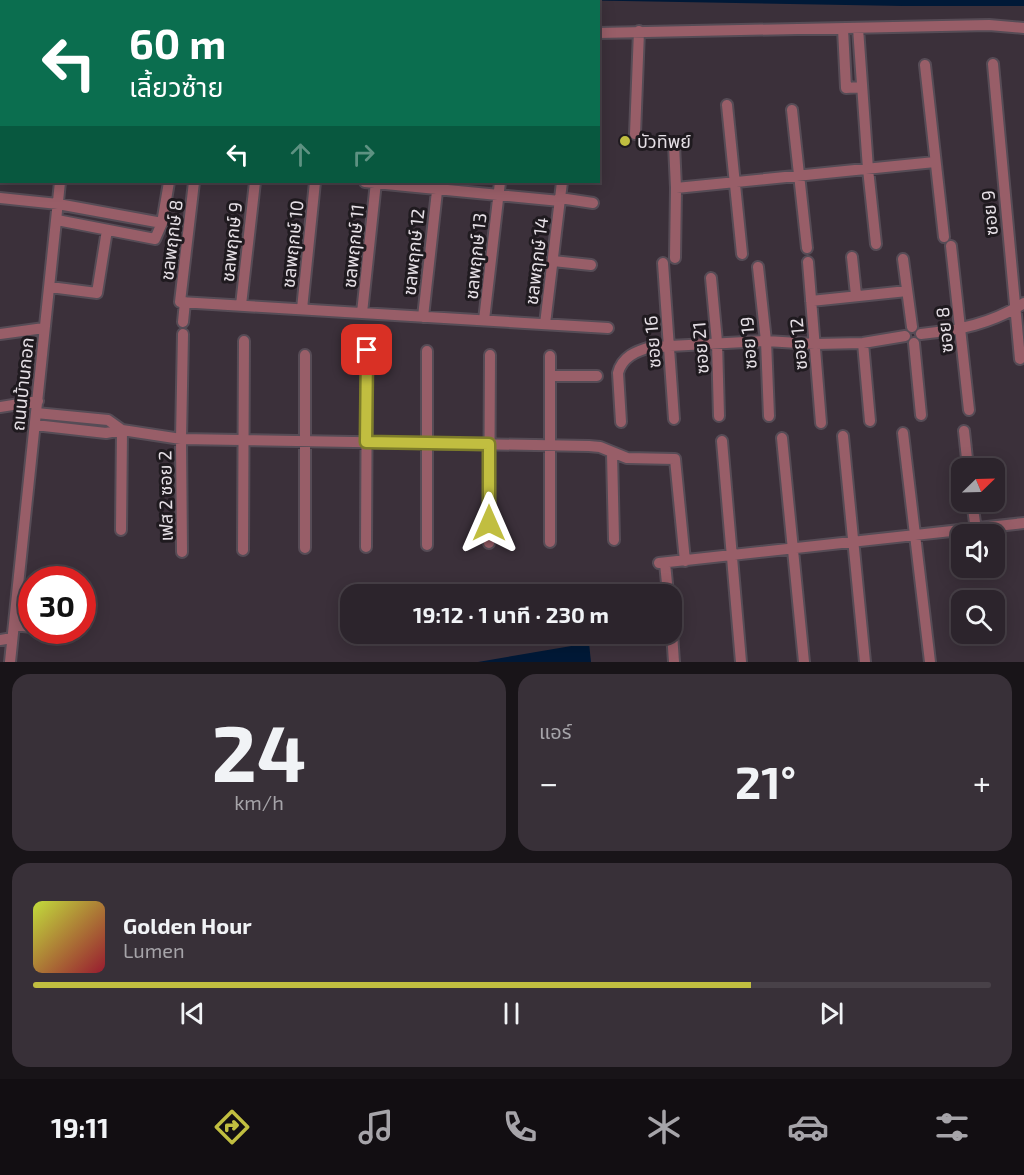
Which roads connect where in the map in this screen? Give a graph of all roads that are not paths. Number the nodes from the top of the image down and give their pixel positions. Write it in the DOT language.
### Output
graph roads {
  1 [pos="858,28"];
  2 [pos="1024,28"];
  3 [pos="843,29"];
  4 [pos="639,32"];
  5 [pos="600,33"];
  6 [pos="993,64"];
  7 [pos="925,65"];
  8 [pos="861,87"];
  9 [pos="728,105"];
  10 [pos="792,110"];
  11 [pos="634,134"];
  12 [pos="674,144"];
  13 [pos="935,162"];
  14 [pos="868,169"];
  15 [pos="799,176"];
  16 [pos="60,183"];
  17 [pos="169,183"];
  18 [pos="194,183"];
  19 [pos="255,183"];
  20 [pos="315,183"];
  21 [pos="373,183"];
  22 [pos="389,183"];
  23 [pos="500,183"];
  24 [pos="562,183"];
  25 [pos="734,183"];
  26 [pos="437,186"];
  27 [pos="676,188"];
  28 [pos="498,195"];
  29 [pos="0,198"];
  30 [pos="560,200"];
  31 [pos="593,203"];
  32 [pos="58,204"];
  33 [pos="57,220"];
  34 [pos="162,223"];
  35 [pos="107,230"];
  36 [pos="944,237"];
  37 [pos="876,244"];
  38 [pos="951,246"];
  39 [pos="807,248"];
  40 [pos="742,254"];
  41 [pos="852,257"];
  42 [pos="675,258"];
  43 [pos="903,259"];
  44 [pos="553,261"];
  45 [pos="808,262"];
  46 [pos="663,263"];
  47 [pos="591,265"];
  48 [pos="758,267"];
  49 [pos="711,278"];
  50 [pos="50,287"];
  51 [pos="907,291"];
  52 [pos="856,296"];
  53 [pos="811,301"];
  54 [pos="183,302"];
  55 [pos="1024,303"];
  56 [pos="241,305"];
  57 [pos="302,309"];
  58 [pos="1014,310"];
  59 [pos="363,313"];
  60 [pos="423,317"];
  61 [pos="484,320"];
  62 [pos="183,322"];
  63 [pos="545,324"];
  64 [pos="44,328"];
  65 [pos="608,328"];
  66 [pos="960,330"];
  67 [pos="0,334"];
  68 [pos="183,334"];
  69 [pos="913,335"];
  70 [pos="766,340"];
  71 [pos="244,341"];
  72 [pos="717,342"];
  73 [pos="863,343"];
  74 [pos="815,344"];
  75 [pos="669,346"];
  76 [pos="367,350"];
  77 [pos="427,351"];
  78 [pos="305,355"];
  79 [pos="490,356"];
  80 [pos="550,356"];
  81 [pos="1020,359"];
  82 [pos="551,376"];
  83 [pos="597,376"];
  84 [pos="38,401"];
  85 [pos="0,407"];
  86 [pos="969,410"];
  87 [pos="36,413"];
  88 [pos="921,415"];
  89 [pos="720,416"];
  90 [pos="770,416"];
  91 [pos="674,419"];
  92 [pos="870,421"];
  93 [pos="621,422"];
  94 [pos="821,423"];
  95 [pos="35,425"];
  96 [pos="122,430"];
  97 [pos="964,431"];
  98 [pos="903,433"];
  99 [pos="843,436"];
  100 [pos="782,438"];
  101 [pos="181,439"];
  102 [pos="243,440"];
  103 [pos="304,441"];
  104 [pos="722,441"];
  105 [pos="366,442"];
  106 [pos="428,443"];
  107 [pos="489,444"];
  108 [pos="550,445"];
  109 [pos="612,453"];
  110 [pos="967,458"];
  111 [pos="1024,523"];
  112 [pos="1005,526"];
  113 [pos="121,530"];
  114 [pos="951,532"];
  115 [pos="915,536"];
  116 [pos="614,540"];
  117 [pos="550,542"];
  118 [pos="489,543"];
  119 [pos="853,543"];
  120 [pos="427,545"];
  121 [pos="366,547"];
  122 [pos="305,548"];
  123 [pos="792,549"];
  124 [pos="243,550"];
  125 [pos="182,552"];
  126 [pos="731,556"];
  127 [pos="685,561"];
  128 [pos="666,584"];
  129 [pos="14,626"];
  130 [pos="18,626"];
  131 [pos="12,638"];
  132 [pos="0,640"];
  133 [pos="673,644"];
  134 [pos="10,662"];
  135 [pos="674,662"];
  136 [pos="741,662"];
  137 [pos="804,662"];
  138 [pos="865,662"];
  139 [pos="930,662"];
  1 -- 2 [label="street"];
  1 -- 3 [label="street"];
  1 -- 8 [label="street"];
  3 -- 4 [label="street"];
  3 -- 8 [label="street"];
  4 -- 5 [label="street"];
  4 -- 11 [label="street"];
  6 -- 58 [label="street, ซอย 9"];
  7 -- 13 [label="street"];
  8 -- 14 [label="street"];
  9 -- 25 [label="street"];
  10 -- 15 [label="street"];
  12 -- 27 [label="street"];
  13 -- 14 [label="street"];
  13 -- 36 [label="street"];
  14 -- 15 [label="street"];
  14 -- 37 [label="street"];
  15 -- 25 [label="street"];
  15 -- 39 [label="street"];
  16 -- 32 [label="street, ถนนบ้านกอก"];
  17 -- 34 [label="street"];
  18 -- 54 [label="street, ชลพฤกษ์ 8"];
  19 -- 56 [label="street, ชลพฤกษ์ 9"];
  20 -- 57 [label="street, ชลพฤกษ์ 10"];
  21 -- 59 [label="street, ชลพฤกษ์ 11"];
  22 -- 26 [label="street"];
  23 -- 28 [label="street, ชลพฤกษ์ 13"];
  24 -- 30 [label="street, ชลพฤกษ์ 14"];
  25 -- 27 [label="street"];
  25 -- 40 [label="street"];
  26 -- 28 [label="street"];
  26 -- 60 [label="street, ชลพฤกษ์ 12"];
  27 -- 42 [label="street"];
  28 -- 30 [label="street"];
  28 -- 61 [label="street, ชลพฤกษ์ 13"];
  29 -- 32 [label="street"];
  30 -- 31 [label="street"];
  30 -- 44 [label="street, ชลพฤกษ์ 14"];
  32 -- 33 [label="street, ถนนบ้านกอก"];
  32 -- 34 [label="street"];
  33 -- 35 [label="street"];
  33 -- 50 [label="street, ถนนบ้านกอก"];
  34 -- 35 [label="street"];
  35 -- 50 [label="street"];
  38 -- 66 [label="street, ซอย 8"];
  41 -- 52 [label="street"];
  43 -- 51 [label="street"];
  44 -- 47 [label="street"];
  44 -- 63 [label="street, ชลพฤกษ์ 14"];
  45 -- 53 [label="street, ซอย 12"];
  46 -- 75 [label="street, ซอย 16"];
  48 -- 70 [label="street, ซอย 19"];
  49 -- 72 [label="street, ซอย 21"];
  50 -- 64 [label="street, ถนนบ้านกอก"];
  51 -- 52 [label="street"];
  51 -- 69 [label="street"];
  52 -- 53 [label="street"];
  53 -- 74 [label="street, ซอย 12"];
  54 -- 56 [label="street"];
  54 -- 62 [label="street, ชลพฤกษ์ 8"];
  55 -- 58 [label="street"];
  56 -- 57 [label="street"];
  57 -- 59 [label="street"];
  58 -- 66 [label="street"];
  58 -- 81 [label="street, ซอย 9"];
  59 -- 60 [label="street"];
  60 -- 61 [label="street"];
  61 -- 63 [label="street"];
  63 -- 65 [label="street"];
  64 -- 67 [label="street"];
  64 -- 84 [label="street, ถนนบ้านกอก"];
  66 -- 69 [label="street"];
  66 -- 86 [label="street, ซอย 8"];
  68 -- 101 [label="street, เฟส 2 ซอย 2"];
  69 -- 73 [label="street"];
  69 -- 88 [label="street"];
  70 -- 72 [label="street"];
  70 -- 74 [label="street"];
  70 -- 90 [label="street, ซอย 19"];
  71 -- 102 [label="street"];
  72 -- 75 [label="street"];
  72 -- 89 [label="street, ซอย 21"];
  73 -- 74 [label="street"];
  73 -- 92 [label="street"];
  74 -- 94 [label="street, ซอย 12"];
  75 -- 91 [label="street, ซอย 16"];
  75 -- 93 [label="street"];
  76 -- 105 [label="street"];
  77 -- 106 [label="street"];
  78 -- 103 [label="street"];
  79 -- 107 [label="street"];
  80 -- 82 [label="street"];
  82 -- 83 [label="street"];
  82 -- 108 [label="street"];
  84 -- 85 [label="street"];
  84 -- 87 [label="street, ถนนบ้านกอก"];
  87 -- 95 [label="street, ถนนบ้านกอก"];
  87 -- 96 [label="street"];
  95 -- 96 [label="street"];
  95 -- 129 [label="street, ถนนบ้านกอก"];
  96 -- 101 [label="street"];
  96 -- 113 [label="street"];
  97 -- 110 [label="street"];
  98 -- 115 [label="street"];
  99 -- 119 [label="street"];
  100 -- 123 [label="street"];
  101 -- 102 [label="street"];
  101 -- 125 [label="street, เฟส 2 ซอย 2"];
  102 -- 103 [label="street"];
  102 -- 124 [label="street"];
  103 -- 105 [label="street"];
  103 -- 122 [label="street"];
  104 -- 126 [label="street"];
  105 -- 106 [label="street"];
  105 -- 121 [label="street"];
  106 -- 107 [label="street"];
  106 -- 120 [label="street"];
  107 -- 108 [label="street"];
  107 -- 118 [label="street"];
  108 -- 109 [label="street"];
  108 -- 117 [label="street"];
  109 -- 116 [label="street"];
  109 -- 127 [label="street"];
  111 -- 112 [label="street"];
  114 -- 115 [label="street"];
  115 -- 119 [label="street"];
  115 -- 139 [label="street"];
  119 -- 123 [label="street"];
  119 -- 138 [label="street"];
  123 -- 126 [label="street"];
  123 -- 137 [label="street"];
  126 -- 127 [label="street"];
  126 -- 136 [label="street"];
  127 -- 128 [label="street"];
  129 -- 130 [label="street"];
  129 -- 131 [label="street, ถนนบ้านกอก"];
  131 -- 132 [label="street"];
  131 -- 134 [label="street, ถนนบ้านกอก"];
  133 -- 135 [label="street"];
}
